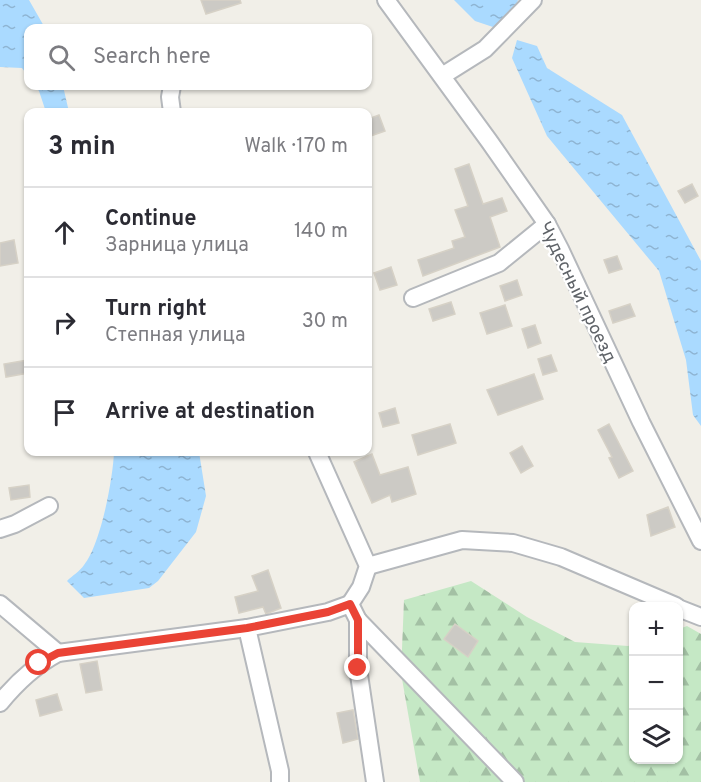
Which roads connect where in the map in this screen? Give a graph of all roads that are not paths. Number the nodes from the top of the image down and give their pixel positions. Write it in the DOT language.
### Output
graph roads {
  1 [pos="386,0"];
  2 [pos="533,0"];
  3 [pos="442,76"];
  4 [pos="171,90"];
  5 [pos="171,108"];
  6 [pos="547,224"];
  7 [pos="414,298"];
  8 [pos="319,456"];
  9 [pos="49,506"];
  10 [pos="0,529"];
  11 [pos="701,541"];
  12 [pos="368,566"];
  13 [pos="665,602"];
  14 [pos="0,604"];
  15 [pos="350,604"];
  16 [pos="683,610"];
  17 [pos="701,617"];
  18 [pos="358,620"];
  19 [pos="247,628"];
  20 [pos="58,653"];
  21 [pos="0,703"];
  22 [pos="280,782"];
  23 [pos="375,782"];
  24 [pos="515,782"];
  1 -- 3 [label="street, Чудесный проезд"];
  2 -- 3 [label="street"];
  3 -- 6 [label="street, Чудесный проезд"];
  4 -- 5 [label="street"];
  6 -- 7 [label="street"];
  6 -- 11 [label="street, Чудесный проезд"];
  8 -- 12 [label="street"];
  9 -- 10 [label="street"];
  12 -- 13 [label="street"];
  12 -- 15 [label="street"];
  14 -- 20 [label="street"];
  15 -- 18 [label="street"];
  15 -- 19 [label="street"];
  16 -- 17 [label="street"];
  18 -- 23 [label="street"];
  18 -- 24 [label="street"];
  19 -- 20 [label="street"];
  19 -- 22 [label="street"];
  20 -- 21 [label="street"];
}
